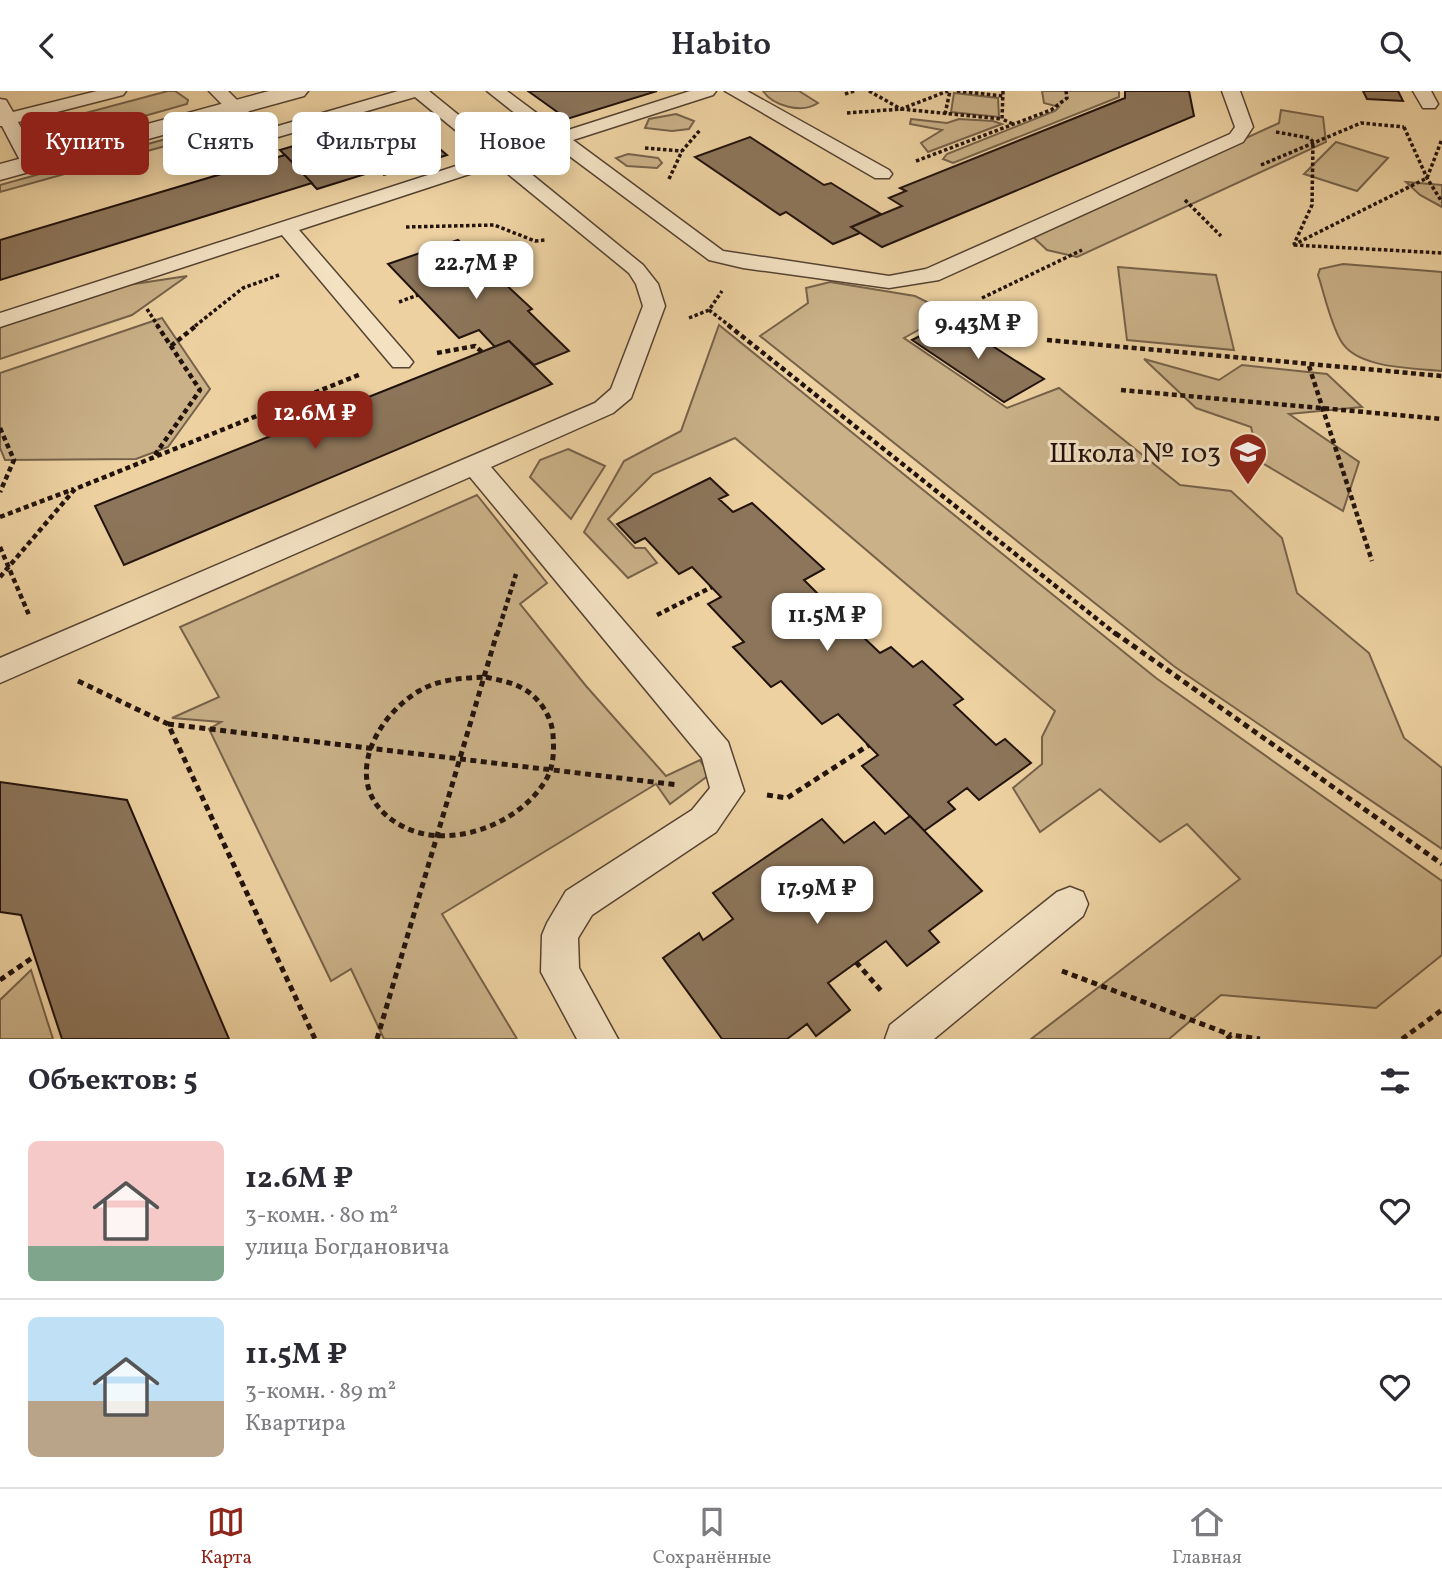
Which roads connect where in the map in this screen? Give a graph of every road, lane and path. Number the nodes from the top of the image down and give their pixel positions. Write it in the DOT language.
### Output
graph roads {
  1 [pos="117,91"];
  2 [pos="296,91"];
  3 [pos="417,91"];
  4 [pos="496,91"];
  5 [pos="707,91"];
  6 [pos="734,91"];
  7 [pos="854,91"];
  8 [pos="869,91"];
  9 [pos="949,91"];
  10 [pos="957,91"];
  11 [pos="1066,91"];
  12 [pos="1231,91"];
  13 [pos="1003,93"];
  14 [pos="845,94"];
  15 [pos="226,99"];
  16 [pos="901,109"];
  17 [pos="524,112"];
  18 [pos="3,114"];
  19 [pos="945,114"];
  20 [pos="1002,119"];
  21 [pos="455,122"];
  22 [pos="1013,124"];
  23 [pos="149,125"];
  24 [pos="704,125"];
  25 [pos="1404,127"];
  26 [pos="1417,128"];
  27 [pos="570,135"];
  28 [pos="1442,139"];
  29 [pos="1313,142"];
  30 [pos="21,146"];
  31 [pos="570,147"];
  32 [pos="923,158"];
  33 [pos="21,167"];
  34 [pos="1255,168"];
  35 [pos="0,172"];
  36 [pos="455,172"];
  37 [pos="883,174"];
  38 [pos="520,175"];
  39 [pos="1427,178"];
  40 [pos="1196,195"];
  41 [pos="1442,202"];
  42 [pos="653,211"];
  43 [pos="286,227"];
  44 [pos="400,227"];
  45 [pos="591,232"];
  46 [pos="1221,236"];
  47 [pos="1293,245"];
  48 [pos="1089,246"];
  49 [pos="1442,253"];
  50 [pos="743,262"];
  51 [pos="316,263"];
  52 [pos="128,279"];
  53 [pos="982,298"];
  54 [pos="709,310"];
  55 [pos="0,320"];
  56 [pos="645,337"];
  57 [pos="1046,340"];
  58 [pos="171,346"];
  59 [pos="482,352"];
  60 [pos="401,362"];
  61 [pos="1309,366"];
  62 [pos="353,376"];
  63 [pos="1442,376"];
  64 [pos="1121,390"];
  65 [pos="1322,410"];
  66 [pos="1442,419"];
  67 [pos="0,428"];
  68 [pos="154,456"];
  69 [pos="475,466"];
  70 [pos="75,489"];
  71 [pos="0,492"];
  72 [pos="0,517"];
  73 [pos="0,547"];
  74 [pos="552,557"];
  75 [pos="1372,561"];
  76 [pos="9,566"];
  77 [pos="0,577"];
  78 [pos="712,587"];
  79 [pos="22,625"];
  80 [pos="618,635"];
  81 [pos="31,658"];
  82 [pos="0,671"];
  83 [pos="486,677"];
  84 [pos="168,724"];
  85 [pos="869,745"];
  86 [pos="368,748"];
  87 [pos="461,759"];
  88 [pos="552,770"];
  89 [pos="727,791"];
  90 [pos="438,836"];
  91 [pos="1442,863"];
  92 [pos="1070,904"];
  93 [pos="1011,953"];
  94 [pos="35,956"];
  95 [pos="0,980"];
  96 [pos="1442,1010"];
  97 [pos="1229,1037"];
  98 [pos="315,1039"];
  99 [pos="377,1039"];
  100 [pos="599,1039"];
  101 [pos="904,1039"];
  102 [pos="1260,1039"];
  103 [pos="1402,1039"];
  1 -- 18 [label="lane"];
  2 -- 15 [label="street"];
  3 -- 15 [label="lane"];
  3 -- 21 [label="lane"];
  4 -- 17 [label="lane"];
  5 -- 27 [label="lane"];
  6 -- 37 [label="lane"];
  7 -- 14 [label="path"];
  8 -- 16 [label="path"];
  9 -- 16 [label="path"];
  9 -- 19 [label="path"];
  10 -- 13 [label="path"];
  11 -- 22 [label="path"];
  12 -- 50 [label="lane"];
  13 -- 20 [label="path"];
  15 -- 23 [label="street"];
  16 -- 19 [label="path"];
  18 -- 30 [label="lane"];
  19 -- 20 [label="path"];
  20 -- 22 [label="path"];
  22 -- 32 [label="path"];
  24 -- 42 [label="path"];
  25 -- 26 [label="path"];
  25 -- 29 [label="path"];
  25 -- 39 [label="path"];
  28 -- 39 [label="path"];
  29 -- 34 [label="path"];
  29 -- 47 [label="path"];
  31 -- 42 [label="lane"];
  33 -- 35 [label="street"];
  36 -- 43 [label="lane"];
  38 -- 45 [label="lane"];
  39 -- 41 [label="path"];
  39 -- 47 [label="path"];
  40 -- 46 [label="path"];
  42 -- 50 [label="lane"];
  43 -- 51 [label="lane"];
  43 -- 52 [label="lane"];
  44 -- 45 [label="path"];
  45 -- 56 [label="lane"];
  47 -- 49 [label="path"];
  48 -- 53 [label="path"];
  50 -- 54 [label="path"];
  51 -- 58 [label="path"];
  51 -- 60 [label="lane"];
  52 -- 55 [label="lane"];
  52 -- 58 [label="path"];
  54 -- 56 [label="path"];
  54 -- 91 [label="path"];
  56 -- 69 [label="lane"];
  57 -- 61 [label="path"];
  58 -- 68 [label="path"];
  59 -- 60 [label="path"];
  61 -- 63 [label="path"];
  61 -- 65 [label="path"];
  62 -- 68 [label="path"];
  64 -- 65 [label="path"];
  65 -- 66 [label="path"];
  65 -- 75 [label="path"];
  67 -- 71 [label="path"];
  68 -- 70 [label="path"];
  69 -- 74 [label="lane"];
  69 -- 81 [label="lane"];
  70 -- 72 [label="path"];
  70 -- 76 [label="path"];
  73 -- 76 [label="path"];
  74 -- 80 [label="lane"];
  74 -- 83 [label="path"];
  76 -- 77 [label="path"];
  76 -- 79 [label="path"];
  78 -- 80 [label="path"];
  80 -- 89 [label="lane"];
  81 -- 82 [label="lane"];
  81 -- 84 [label="path"];
  83 -- 86 [label="path"];
  83 -- 87 [label="path"];
  83 -- 88 [label="path"];
  84 -- 86 [label="path"];
  84 -- 98 [label="path"];
  85 -- 89 [label="path"];
  86 -- 87 [label="path"];
  86 -- 90 [label="path"];
  87 -- 88 [label="path"];
  87 -- 90 [label="path"];
  88 -- 89 [label="path"];
  88 -- 90 [label="path"];
  89 -- 100 [label="lane"];
  90 -- 99 [label="path"];
  92 -- 93 [label="lane"];
  93 -- 97 [label="path"];
  93 -- 101 [label="lane"];
  94 -- 95 [label="path"];
  96 -- 103 [label="path"];
  97 -- 102 [label="path"];
}
